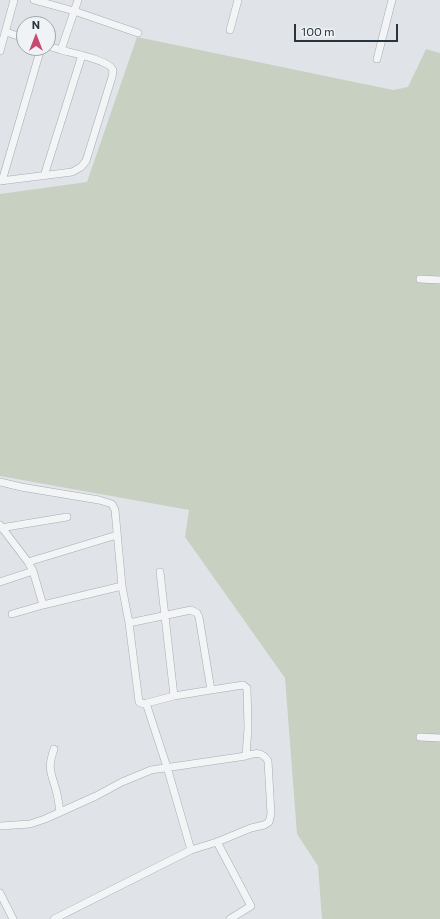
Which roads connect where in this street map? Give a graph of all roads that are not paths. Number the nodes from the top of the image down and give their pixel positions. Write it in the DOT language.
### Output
graph roads {
  1 [pos="14,0"];
  2 [pos="34,0"];
  3 [pos="78,0"];
  4 [pos="238,0"];
  5 [pos="392,0"];
  6 [pos="74,11"];
  7 [pos="230,30"];
  8 [pos="6,32"];
  9 [pos="138,33"];
  10 [pos="16,35"];
  11 [pos="56,48"];
  12 [pos="61,50"];
  13 [pos="0,51"];
  14 [pos="82,55"];
  15 [pos="39,56"];
  16 [pos="377,59"];
  17 [pos="44,176"];
  18 [pos="1,181"];
  19 [pos="420,279"];
  20 [pos="440,280"];
  21 [pos="0,482"];
  22 [pos="67,517"];
  23 [pos="1,527"];
  24 [pos="117,534"];
  25 [pos="28,562"];
  26 [pos="33,570"];
  27 [pos="160,572"];
  28 [pos="0,582"];
  29 [pos="122,586"];
  30 [pos="43,605"];
  31 [pos="12,614"];
  32 [pos="164,616"];
  33 [pos="129,623"];
  34 [pos="211,690"];
  35 [pos="174,696"];
  36 [pos="146,703"];
  37 [pos="420,737"];
  38 [pos="440,738"];
  39 [pos="54,749"];
  40 [pos="246,756"];
  41 [pos="167,767"];
  42 [pos="60,812"];
  43 [pos="0,826"];
  44 [pos="217,842"];
  45 [pos="191,850"];
  46 [pos="0,893"];
  47 [pos="13,919"];
  48 [pos="54,919"];
  49 [pos="230,919"];
  1 -- 8 [label="street"];
  2 -- 6 [label="street"];
  3 -- 6 [label="street"];
  4 -- 7 [label="street"];
  5 -- 16 [label="street"];
  6 -- 9 [label="street"];
  6 -- 12 [label="street"];
  8 -- 10 [label="street"];
  8 -- 13 [label="street"];
  11 -- 12 [label="street"];
  12 -- 14 [label="street"];
  14 -- 17 [label="street"];
  14 -- 17 [label="street"];
  15 -- 18 [label="street"];
  17 -- 18 [label="street"];
  19 -- 20 [label="street"];
  21 -- 24 [label="street"];
  22 -- 23 [label="street"];
  23 -- 25 [label="street"];
  24 -- 25 [label="street"];
  24 -- 29 [label="street"];
  25 -- 26 [label="street"];
  26 -- 28 [label="street"];
  26 -- 30 [label="street"];
  27 -- 32 [label="street"];
  29 -- 30 [label="street"];
  29 -- 33 [label="street"];
  30 -- 31 [label="street"];
  32 -- 33 [label="street"];
  32 -- 34 [label="street"];
  32 -- 35 [label="street"];
  33 -- 36 [label="street"];
  34 -- 35 [label="street"];
  34 -- 40 [label="street"];
  35 -- 36 [label="street"];
  36 -- 41 [label="street"];
  37 -- 38 [label="street"];
  39 -- 42 [label="street"];
  40 -- 41 [label="street"];
  40 -- 44 [label="street"];
  41 -- 42 [label="street"];
  41 -- 45 [label="street"];
  42 -- 43 [label="street"];
  44 -- 45 [label="street"];
  44 -- 49 [label="street"];
  45 -- 48 [label="street"];
  46 -- 47 [label="street"];
}
